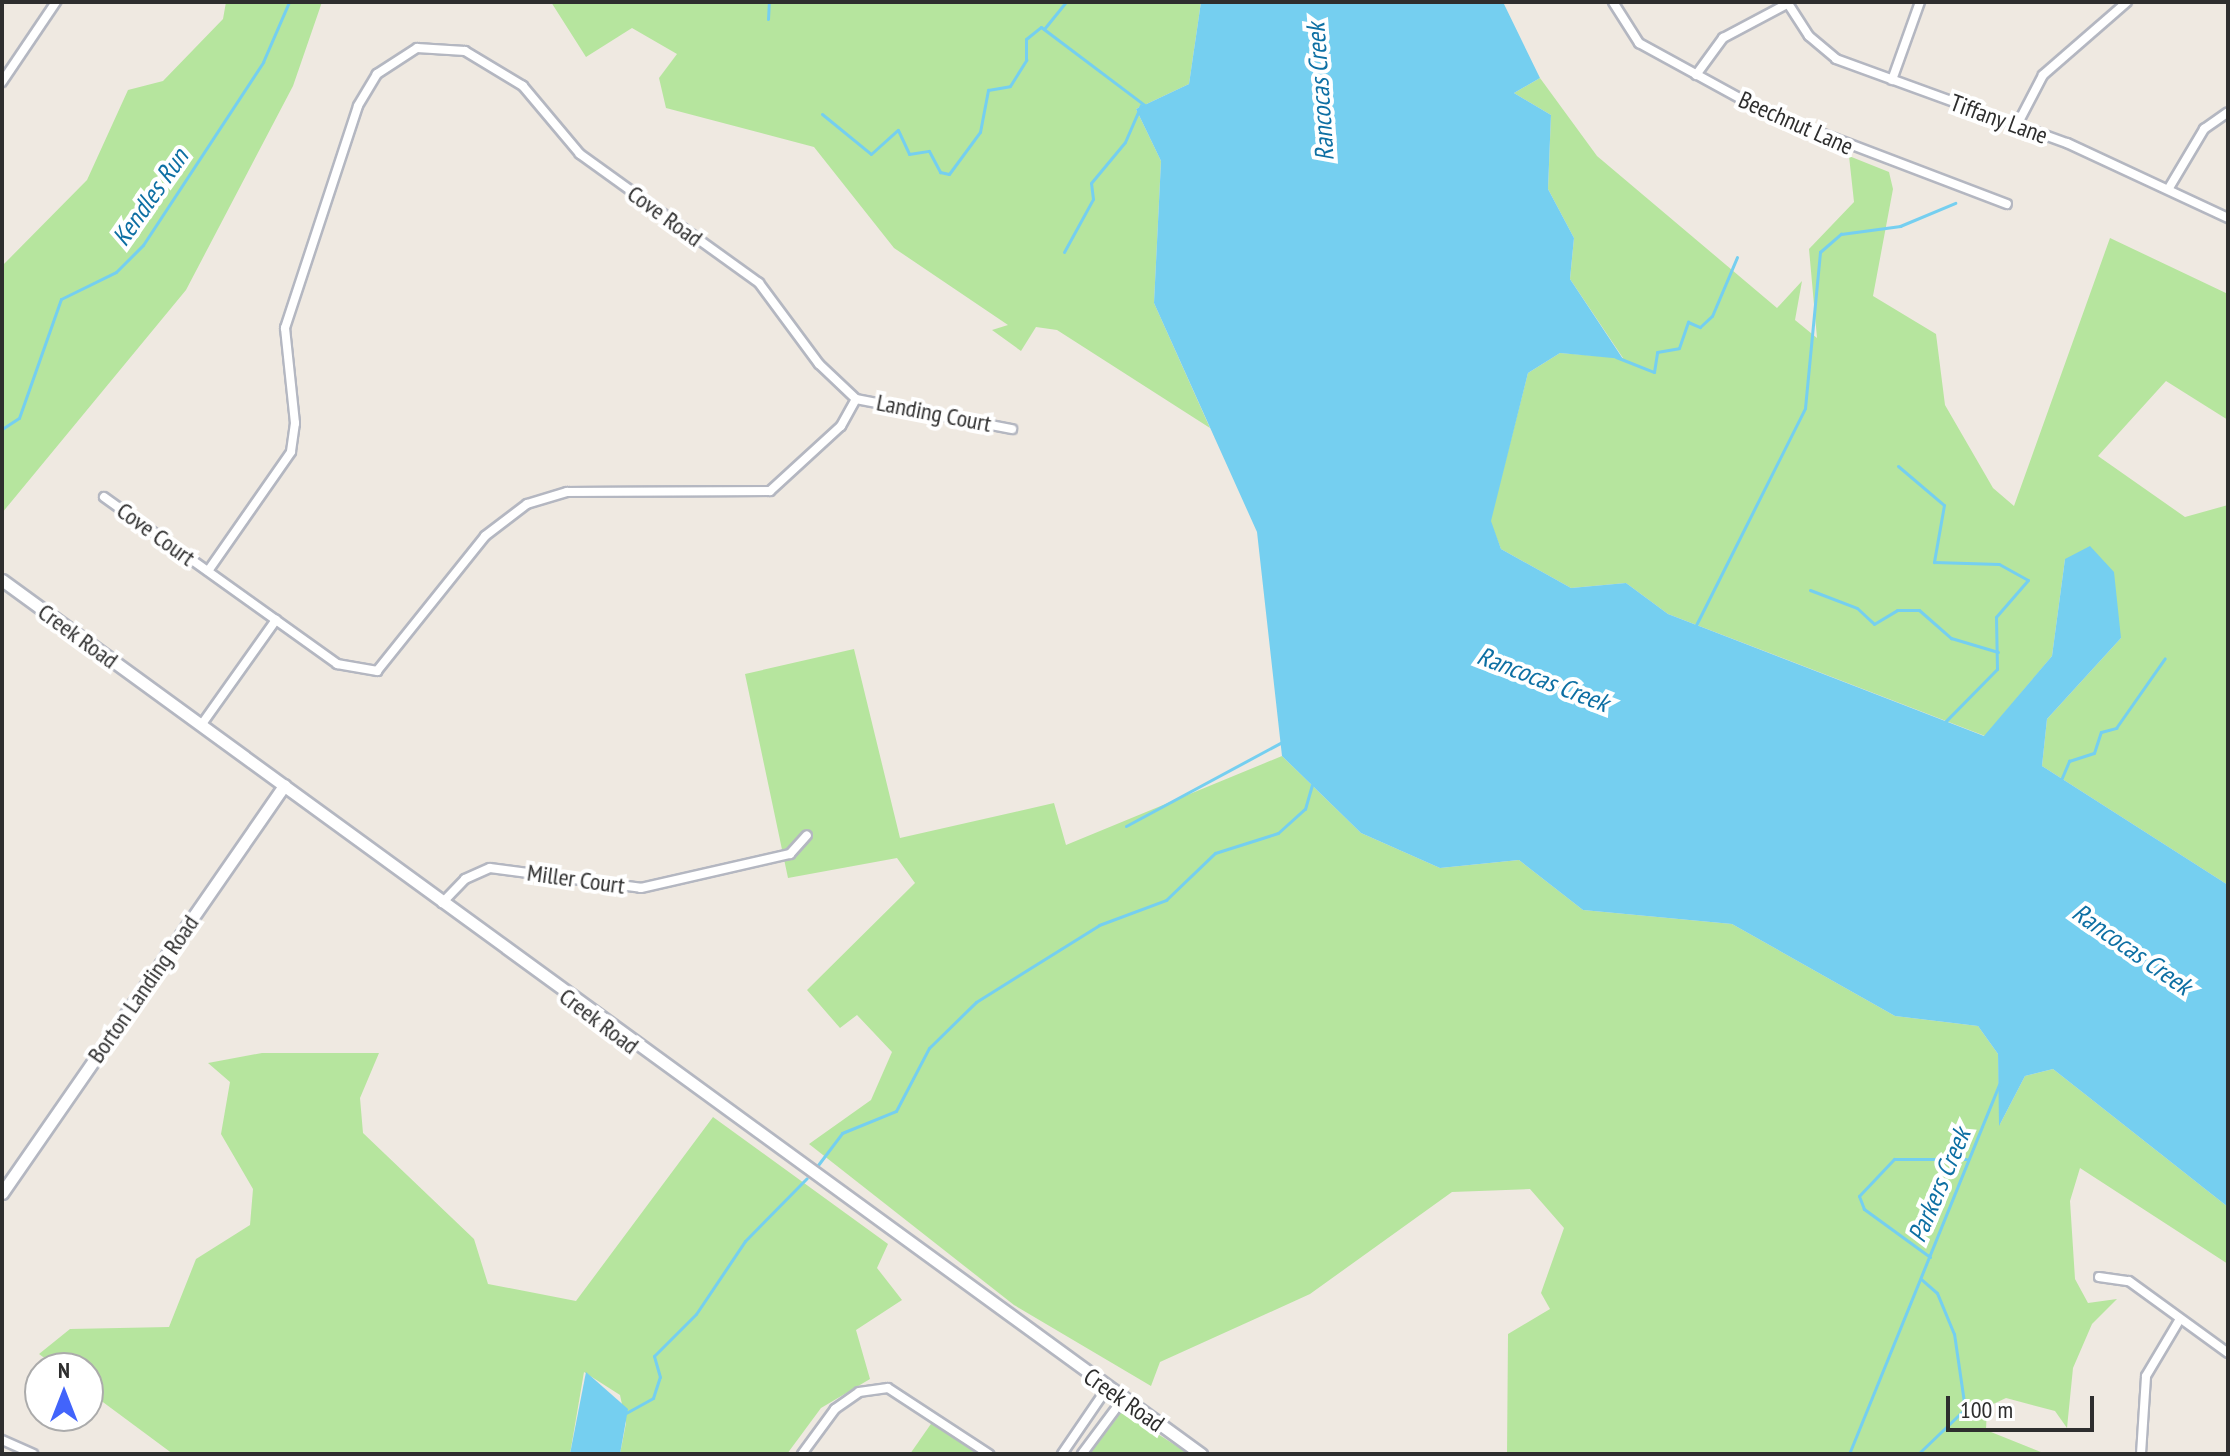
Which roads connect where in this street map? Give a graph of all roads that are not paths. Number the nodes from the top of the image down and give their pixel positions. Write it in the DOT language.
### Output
graph roads {
  1 [pos="56,2"];
  2 [pos="1613,2"];
  3 [pos="1920,2"];
  4 [pos="2107,2"];
  5 [pos="2127,2"];
  6 [pos="1787,3"];
  7 [pos="2112,12"];
  8 [pos="1696,75"];
  9 [pos="1892,80"];
  10 [pos="2,82"];
  11 [pos="2228,112"];
  12 [pos="2017,125"];
  13 [pos="2169,188"];
  14 [pos="2007,204"];
  15 [pos="2228,218"];
  16 [pos="856,399"];
  17 [pos="1012,429"];
  18 [pos="104,497"];
  19 [pos="208,571"];
  20 [pos="2,580"];
  21 [pos="276,620"];
  22 [pos="202,724"];
  23 [pos="284,785"];
  24 [pos="807,835"];
  25 [pos="442,903"];
  26 [pos="2,1193"];
  27 [pos="2099,1277"];
  28 [pos="2180,1319"];
  29 [pos="2228,1353"];
  30 [pos="1107,1388"];
  31 [pos="1123,1399"];
  32 [pos="2,1440"];
  33 [pos="33,1454"];
  34 [pos="802,1454"];
  35 [pos="989,1454"];
  36 [pos="1062,1454"];
  37 [pos="1082,1454"];
  38 [pos="1201,1454"];
  39 [pos="2141,1454"];
  1 -- 10 [label="street"];
  2 -- 8 [label="street, Beechnut Lane"];
  3 -- 9 [label="street"];
  4 -- 7 [label="street"];
  5 -- 7 [label="street"];
  6 -- 8 [label="street"];
  6 -- 9 [label="street, Tiffany Lane"];
  7 -- 12 [label="street"];
  8 -- 14 [label="street, Beechnut Lane"];
  9 -- 12 [label="street, Tiffany Lane"];
  11 -- 13 [label="street"];
  12 -- 13 [label="street, Tiffany Lane"];
  13 -- 15 [label="street, Tiffany Lane"];
  16 -- 17 [label="street, Landing Court"];
  16 -- 19 [label="street, Cove Road"];
  16 -- 21 [label="street"];
  18 -- 19 [label="street, Cove Court"];
  19 -- 21 [label="street"];
  20 -- 22 [label="main road, Creek Road"];
  21 -- 22 [label="street"];
  22 -- 23 [label="main road, Creek Road"];
  23 -- 25 [label="main road, Creek Road"];
  23 -- 26 [label="main road, Borton Landing Road"];
  24 -- 25 [label="street, Miller Court"];
  25 -- 30 [label="main road, Creek Road"];
  27 -- 28 [label="street"];
  28 -- 29 [label="street"];
  28 -- 39 [label="street"];
  30 -- 31 [label="main road, Creek Road"];
  30 -- 36 [label="street"];
  31 -- 37 [label="street"];
  31 -- 38 [label="main road, Creek Road"];
  32 -- 33 [label="street"];
  34 -- 35 [label="street"];
}
